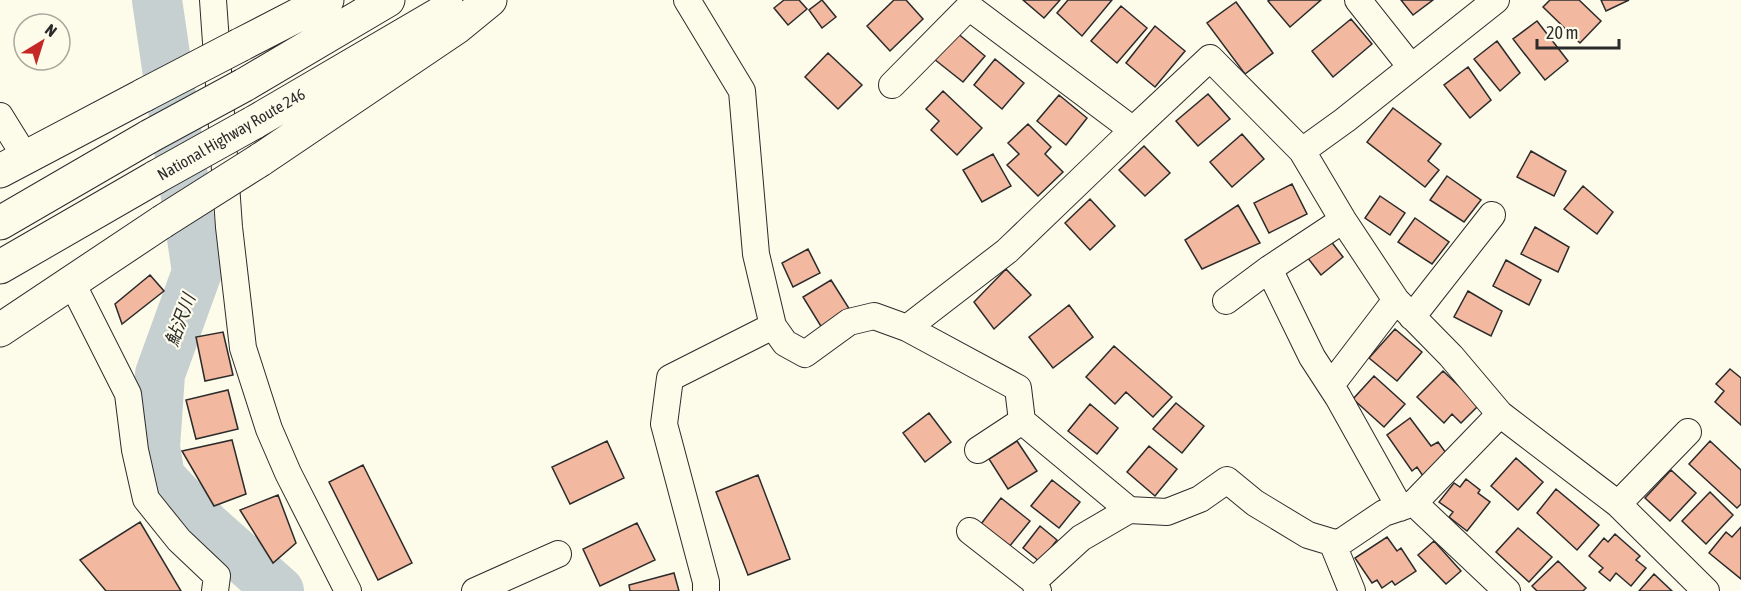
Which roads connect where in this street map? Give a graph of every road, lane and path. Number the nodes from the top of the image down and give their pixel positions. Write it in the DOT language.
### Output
graph roads {
  1 [pos="213,0"];
  2 [pos="327,0"];
  3 [pos="388,0"];
  4 [pos="462,0"];
  5 [pos="490,0"];
  6 [pos="687,0"];
  7 [pos="1358,0"];
  8 [pos="1496,0"];
  9 [pos="1412,67"];
  10 [pos="891,86"];
  11 [pos="0,116"];
  12 [pos="1133,130"];
  13 [pos="1302,151"];
  14 [pos="13,164"];
  15 [pos="1492,215"];
  16 [pos="1343,220"];
  17 [pos="0,223"];
  18 [pos="0,267"];
  19 [pos="1269,269"];
  20 [pos="72,283"];
  21 [pos="1226,301"];
  22 [pos="1404,309"];
  23 [pos="773,326"];
  24 [pos="906,328"];
  25 [pos="0,330"];
  26 [pos="1331,385"];
  27 [pos="1500,414"];
  28 [pos="1022,421"];
  29 [pos="1688,432"];
  30 [pos="978,450"];
  31 [pos="1618,504"];
  32 [pos="1407,505"];
  33 [pos="1129,510"];
  34 [pos="970,531"];
  35 [pos="1332,542"];
  36 [pos="558,554"];
  37 [pos="1036,586"];
  38 [pos="215,591"];
  39 [pos="348,591"];
  40 [pos="474,591"];
  41 [pos="706,591"];
  42 [pos="1352,591"];
  43 [pos="1507,591"];
  44 [pos="1707,591"];
  1 -- 39 [label="street"];
  2 -- 14 [label="highway, bridge"];
  3 -- 17 [label="highway, bridge"];
  4 -- 18 [label="highway, National Highway Route 246, bridge"];
  5 -- 20 [label="highway, bridge"];
  6 -- 23 [label="street"];
  7 -- 9 [label="street"];
  8 -- 9 [label="street"];
  9 -- 13 [label="street"];
  10 -- 12 [label="street"];
  11 -- 14 [label="street"];
  12 -- 13 [label="street"];
  12 -- 24 [label="street"];
  13 -- 16 [label="street"];
  15 -- 22 [label="street"];
  16 -- 19 [label="street"];
  16 -- 22 [label="street"];
  19 -- 21 [label="street"];
  19 -- 26 [label="street"];
  20 -- 25 [label="highway"];
  20 -- 38 [label="street"];
  22 -- 26 [label="street"];
  22 -- 27 [label="street"];
  23 -- 24 [label="street"];
  23 -- 41 [label="street"];
  24 -- 28 [label="street"];
  26 -- 32 [label="street"];
  27 -- 31 [label="street"];
  27 -- 32 [label="street"];
  28 -- 30 [label="street"];
  28 -- 33 [label="street"];
  29 -- 31 [label="street"];
  31 -- 44 [label="street"];
  32 -- 35 [label="street"];
  32 -- 43 [label="street"];
  33 -- 35 [label="street"];
  33 -- 37 [label="street"];
  34 -- 37 [label="street"];
  35 -- 42 [label="street"];
  36 -- 40 [label="street"];
}
